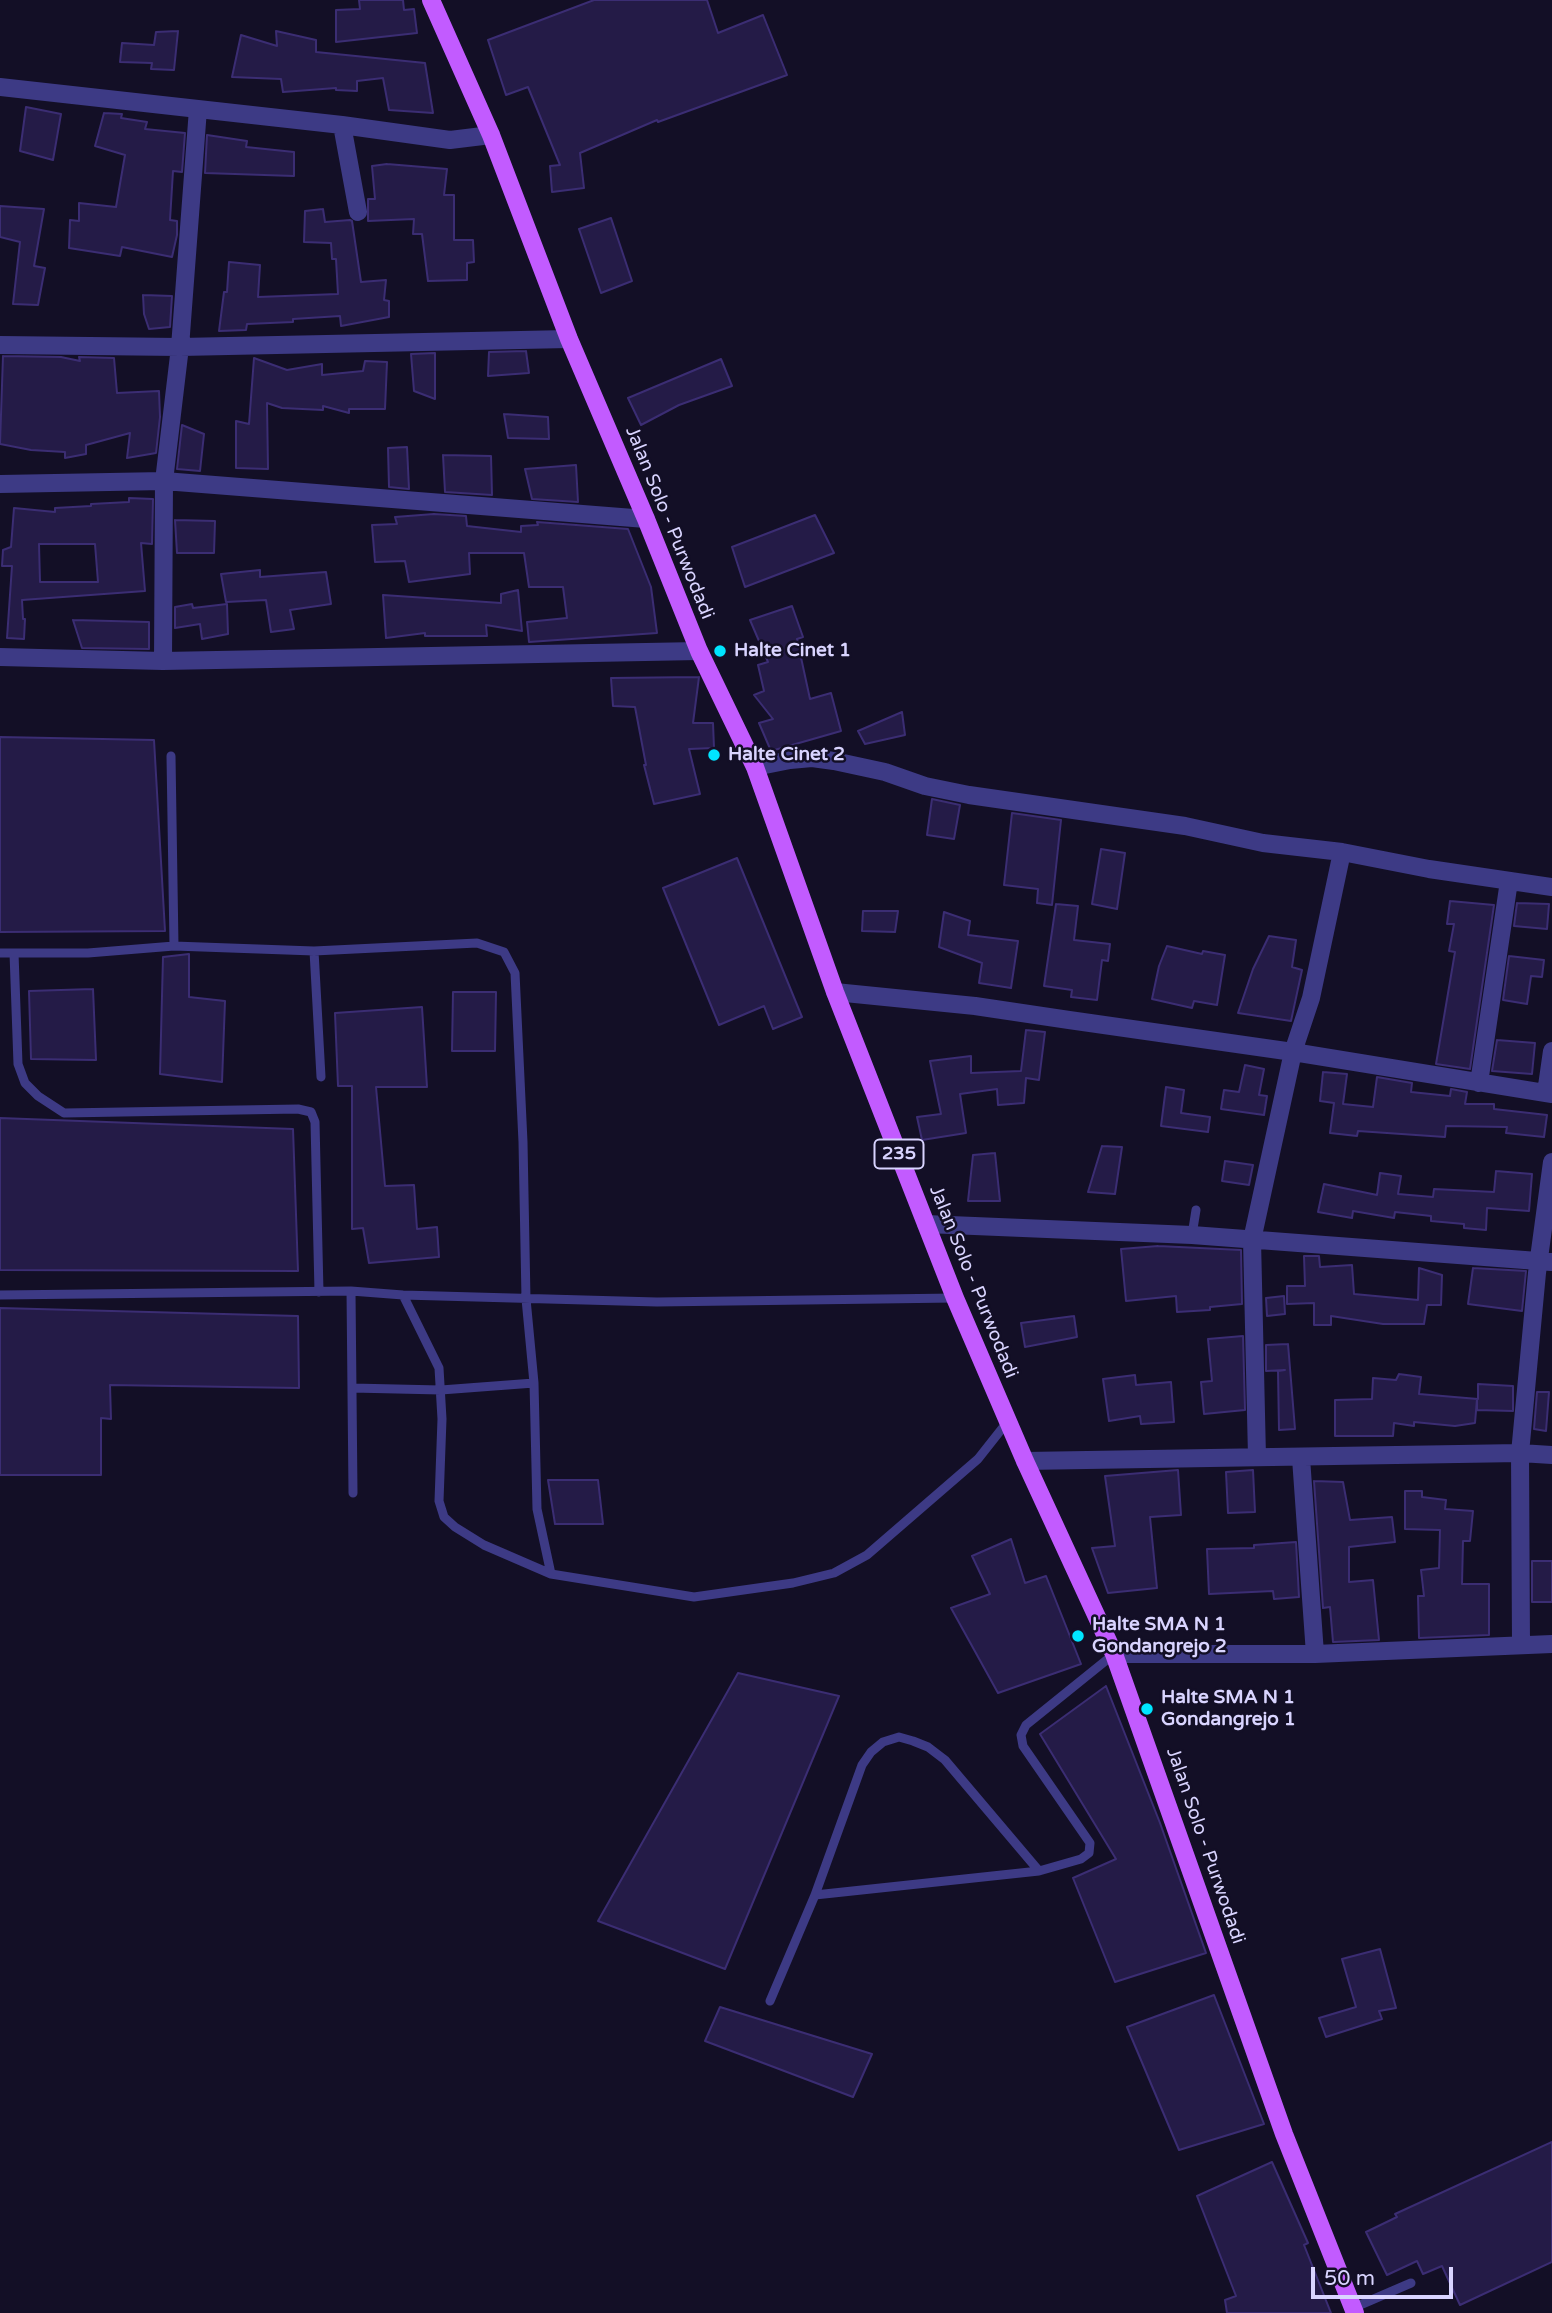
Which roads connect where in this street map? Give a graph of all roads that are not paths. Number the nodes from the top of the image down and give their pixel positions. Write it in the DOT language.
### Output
graph roads {
  1 [pos="430,0"];
  2 [pos="0,87"];
  3 [pos="198,109"];
  4 [pos="342,125"];
  5 [pos="491,135"];
  6 [pos="358,212"];
  7 [pos="569,340"];
  8 [pos="0,345"];
  9 [pos="180,347"];
  10 [pos="164,481"];
  11 [pos="0,484"];
  12 [pos="646,519"];
  13 [pos="699,651"];
  14 [pos="0,657"];
  15 [pos="163,661"];
  16 [pos="171,756"];
  17 [pos="755,767"];
  18 [pos="1342,852"];
  19 [pos="1509,881"];
  20 [pos="1552,887"];
  21 [pos="174,946"];
  22 [pos="314,950"];
  23 [pos="0,953"];
  24 [pos="13,953"];
  25 [pos="835,992"];
  26 [pos="1552,1051"];
  27 [pos="1293,1052"];
  28 [pos="321,1077"];
  29 [pos="1479,1083"];
  30 [pos="1549,1094"];
  31 [pos="1552,1162"];
  32 [pos="1196,1210"];
  33 [pos="926,1224"];
  34 [pos="1192,1235"];
  35 [pos="1252,1240"];
  36 [pos="1546,1261"];
  37 [pos="351,1291"];
  38 [pos="319,1292"];
  39 [pos="402,1295"];
  40 [pos="0,1296"];
  41 [pos="955,1298"];
  42 [pos="526,1299"];
  43 [pos="534,1383"];
  44 [pos="352,1388"];
  45 [pos="441,1390"];
  46 [pos="1008,1421"];
  47 [pos="1520,1453"];
  48 [pos="1552,1455"];
  49 [pos="1257,1457"];
  50 [pos="1301,1458"];
  51 [pos="1025,1461"];
  52 [pos="353,1493"];
  53 [pos="551,1574"];
  54 [pos="1552,1644"];
  55 [pos="1521,1645"];
  56 [pos="1114,1654"];
  57 [pos="1315,1654"];
  58 [pos="1039,1871"];
  59 [pos="815,1895"];
  60 [pos="770,2001"];
  61 [pos="1411,2283"];
  62 [pos="1354,2311"];
  1 -- 5 [label="main road, Jalan Solo - Purwodadi / 235"];
  2 -- 3 [label="street"];
  3 -- 4 [label="street"];
  3 -- 9 [label="street"];
  4 -- 5 [label="street"];
  4 -- 6 [label="street"];
  5 -- 7 [label="main road, Jalan Solo - Purwodadi / 235"];
  7 -- 9 [label="street"];
  7 -- 12 [label="main road, Jalan Solo - Purwodadi / 235"];
  8 -- 9 [label="street"];
  9 -- 10 [label="street"];
  10 -- 11 [label="street"];
  10 -- 12 [label="street"];
  10 -- 15 [label="street"];
  12 -- 13 [label="main road, Jalan Solo - Purwodadi / 235"];
  13 -- 15 [label="street"];
  13 -- 17 [label="main road, Jalan Solo - Purwodadi / 235"];
  14 -- 15 [label="street"];
  16 -- 21 [label="lane"];
  17 -- 18 [label="street"];
  17 -- 25 [label="main road, Jalan Solo - Purwodadi / 235"];
  18 -- 19 [label="street"];
  18 -- 27 [label="street"];
  19 -- 20 [label="street"];
  19 -- 29 [label="street"];
  21 -- 22 [label="lane"];
  21 -- 24 [label="lane"];
  22 -- 28 [label="lane"];
  22 -- 42 [label="lane"];
  23 -- 24 [label="lane"];
  24 -- 38 [label="lane"];
  25 -- 27 [label="street"];
  25 -- 33 [label="main road, Jalan Solo - Purwodadi / 235"];
  26 -- 30 [label="street"];
  27 -- 29 [label="street"];
  27 -- 35 [label="street"];
  29 -- 30 [label="street"];
  31 -- 36 [label="street"];
  32 -- 34 [label="lane"];
  33 -- 34 [label="street"];
  33 -- 41 [label="main road, Jalan Solo - Purwodadi / 235"];
  34 -- 35 [label="street"];
  35 -- 36 [label="street"];
  35 -- 49 [label="street"];
  36 -- 47 [label="street"];
  37 -- 38 [label="lane"];
  37 -- 39 [label="lane"];
  37 -- 44 [label="lane"];
  38 -- 40 [label="lane"];
  39 -- 42 [label="lane"];
  39 -- 45 [label="lane"];
  41 -- 42 [label="lane"];
  41 -- 46 [label="main road, Jalan Solo - Purwodadi / 235"];
  42 -- 43 [label="lane"];
  43 -- 45 [label="lane"];
  43 -- 53 [label="lane"];
  44 -- 45 [label="lane"];
  44 -- 52 [label="lane"];
  45 -- 53 [label="lane"];
  46 -- 51 [label="main road, Jalan Solo - Purwodadi / 235"];
  46 -- 53 [label="lane"];
  47 -- 48 [label="street"];
  47 -- 50 [label="street"];
  47 -- 55 [label="street"];
  49 -- 50 [label="street"];
  49 -- 51 [label="street"];
  50 -- 57 [label="street"];
  51 -- 56 [label="main road, Jalan Solo - Purwodadi / 235"];
  54 -- 55 [label="street"];
  55 -- 57 [label="street"];
  56 -- 57 [label="street"];
  56 -- 58 [label="lane"];
  56 -- 62 [label="main road, Jalan Solo - Purwodadi / 235"];
  58 -- 59 [label="lane"];
  58 -- 59 [label="lane"];
  59 -- 60 [label="lane"];
  61 -- 62 [label="lane"];
}
